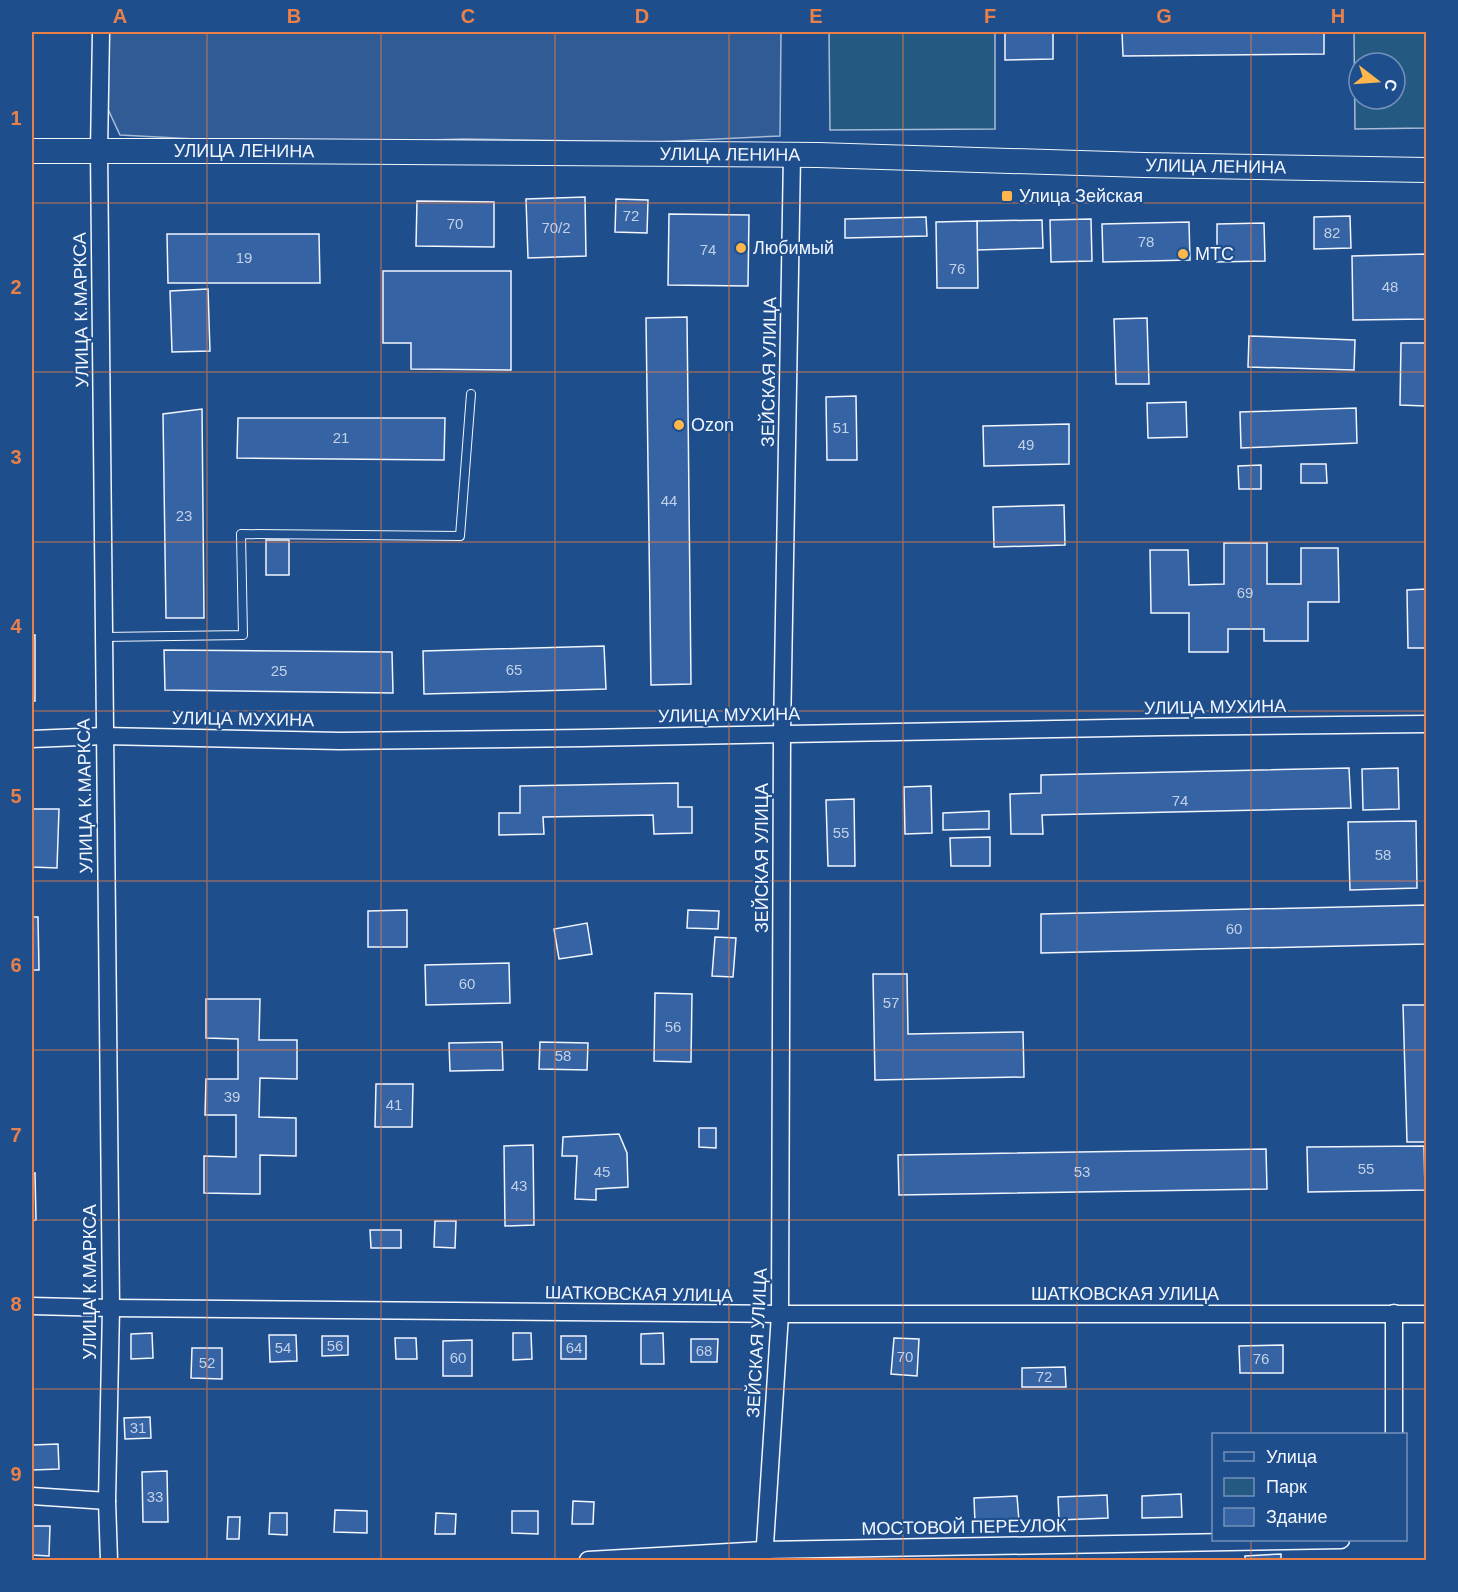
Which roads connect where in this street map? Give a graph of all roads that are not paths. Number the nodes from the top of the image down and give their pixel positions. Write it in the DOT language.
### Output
graph roads {
  1 [pos="101,32"];
  2 [pos="99,151"];
  3 [pos="32,152"];
  4 [pos="792,155"];
  5 [pos="1426,170"];
  6 [pos="471,394"];
  7 [pos="104,637"];
  8 [pos="1426,724"];
  9 [pos="782,733"];
  10 [pos="104,736"];
  11 [pos="32,739"];
  12 [pos="32,1306"];
  13 [pos="111,1308"];
  14 [pos="1394,1313"];
  15 [pos="780,1314"];
  16 [pos="1426,1314"];
  17 [pos="1394,1433"];
  18 [pos="32,1496"];
  19 [pos="108,1501"];
  20 [pos="1269,1541"];
  21 [pos="764,1555"];
  22 [pos="109,1560"];
  23 [pos="588,1560"];
  1 -- 2 [label="street, УЛИЦА К.МАРКСА"];
  2 -- 3 [label="main road, УЛИЦА ЛЕНИНА"];
  2 -- 4 [label="main road, УЛИЦА ЛЕНИНА"];
  2 -- 7 [label="street, УЛИЦА К.МАРКСА"];
  4 -- 5 [label="main road, УЛИЦА ЛЕНИНА"];
  4 -- 9 [label="street, ЗЕЙСКАЯ УЛИЦА"];
  6 -- 7 [label="lane"];
  7 -- 10 [label="street, УЛИЦА К.МАРКСА"];
  8 -- 9 [label="street, УЛИЦА МУХИНА"];
  9 -- 10 [label="street, УЛИЦА МУХИНА"];
  9 -- 15 [label="street, ЗЕЙСКАЯ УЛИЦА"];
  10 -- 11 [label="street, УЛИЦА МУХИНА"];
  10 -- 13 [label="street, УЛИЦА К.МАРКСА"];
  12 -- 13 [label="street, ШАТКОВСКАЯ УЛИЦА"];
  13 -- 15 [label="street, ШАТКОВСКАЯ УЛИЦА"];
  13 -- 19 [label="street, УЛИЦА К.МАРКСА"];
  14 -- 15 [label="street, ШАТКОВСКАЯ УЛИЦА"];
  14 -- 16 [label="street, ШАТКОВСКАЯ УЛИЦА"];
  14 -- 17 [label="street"];
  15 -- 21 [label="street, ЗЕЙСКАЯ УЛИЦА"];
  18 -- 19 [label="street"];
  19 -- 22 [label="street, УЛИЦА К.МАРКСА"];
  20 -- 21 [label="street, МОСТОВОЙ ПЕРЕУЛОК"];
  21 -- 23 [label="street, МОСТОВОЙ ПЕРЕУЛОК"];
}
